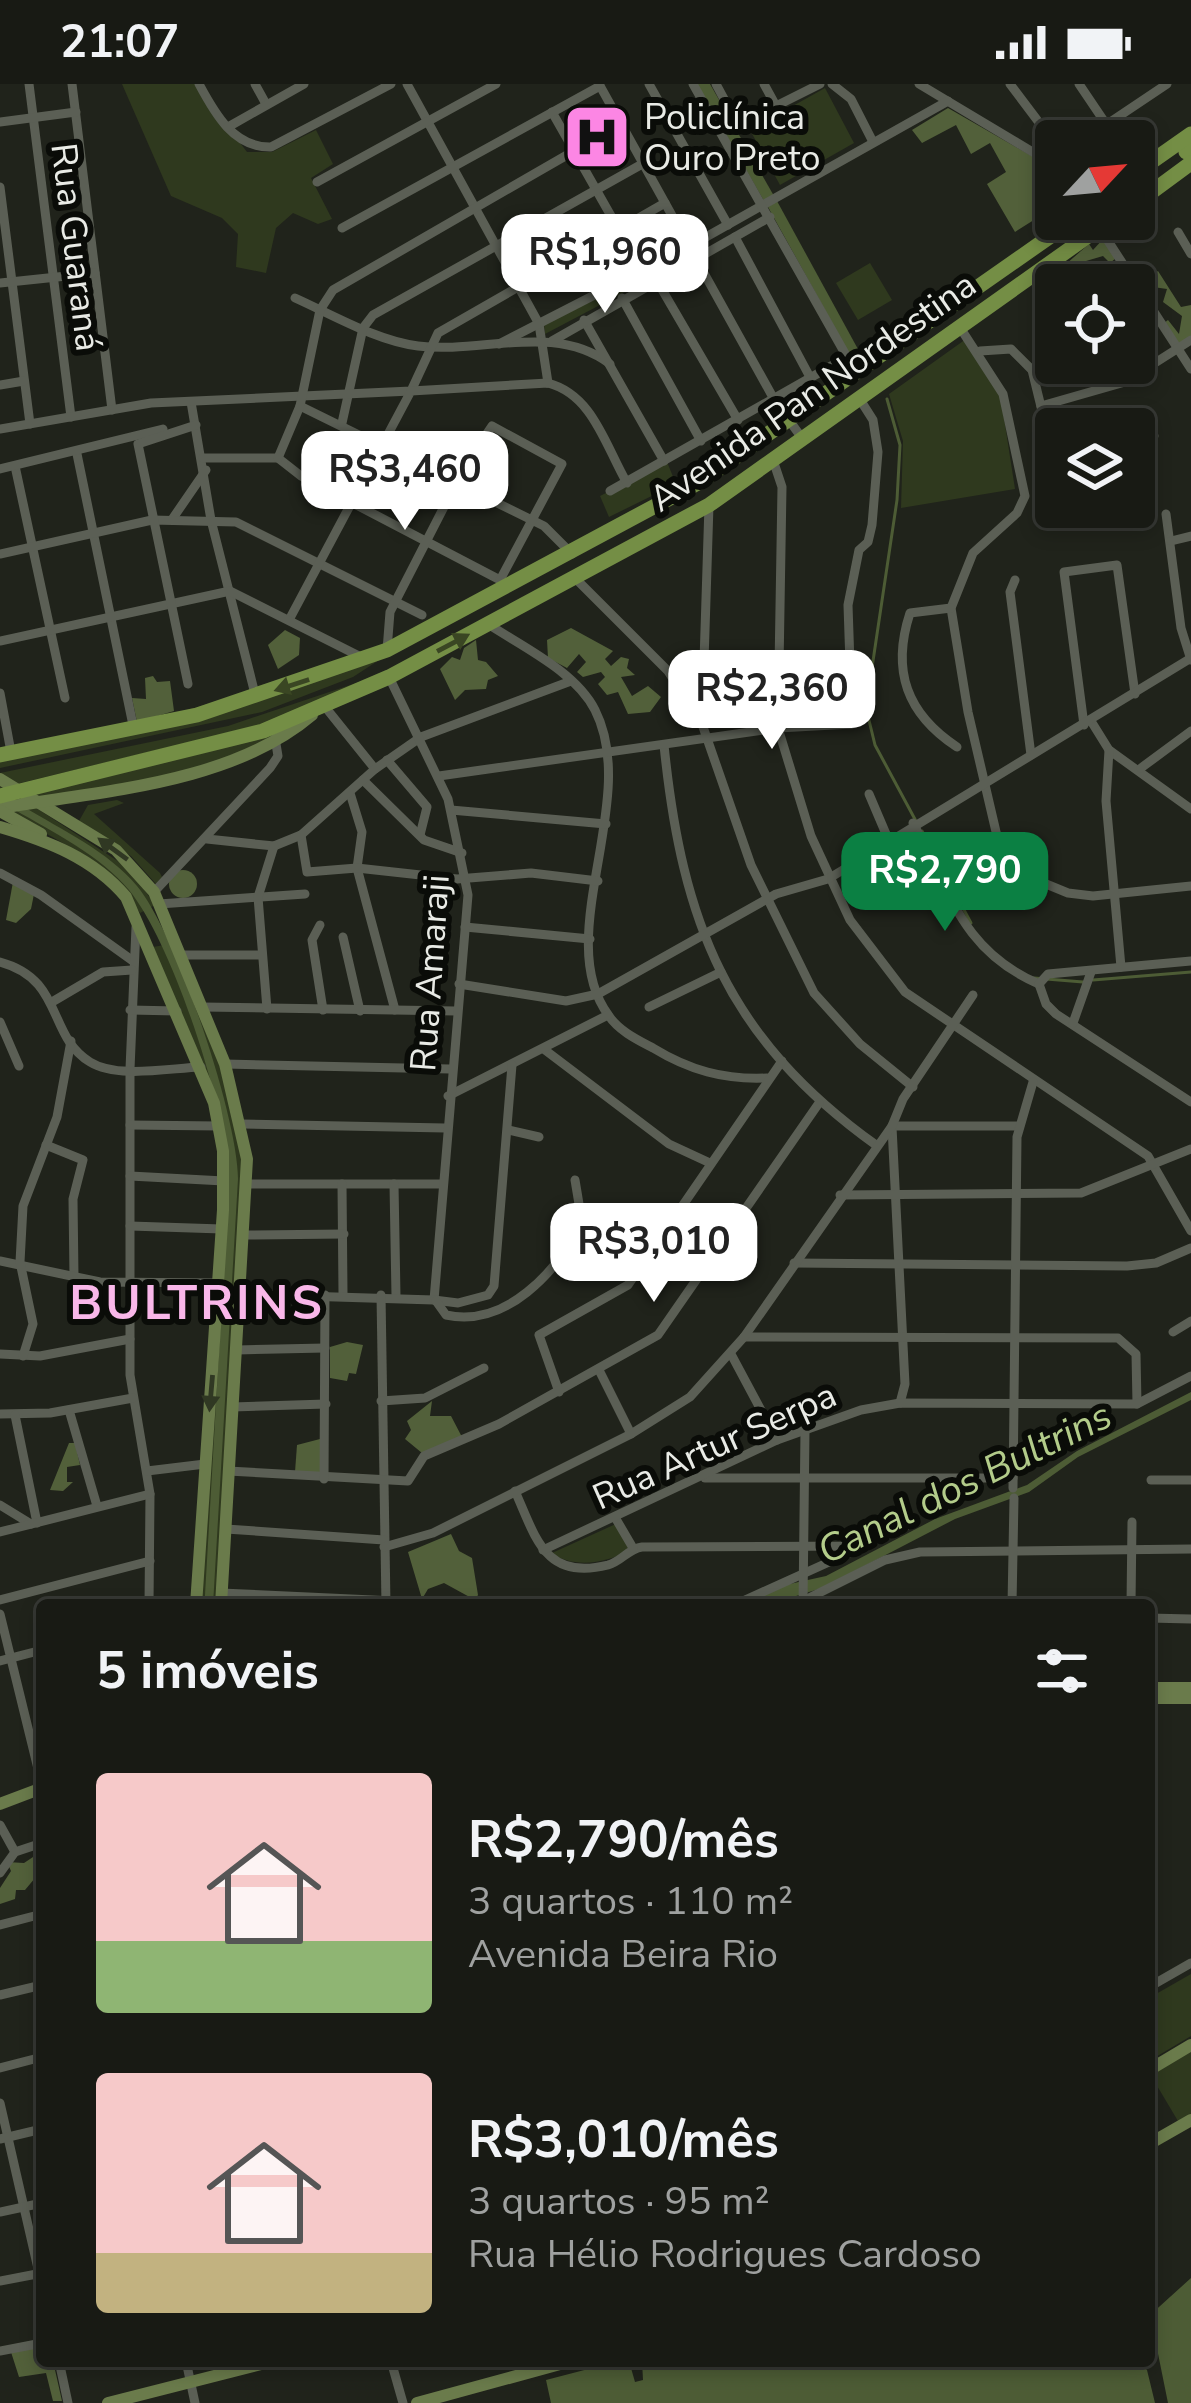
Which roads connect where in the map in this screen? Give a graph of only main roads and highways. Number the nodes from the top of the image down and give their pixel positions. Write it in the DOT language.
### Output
graph roads {
  1 [pos="1191,134"];
  2 [pos="1189,154"];
  3 [pos="1155,159"];
  4 [pos="1155,186"];
  5 [pos="1048,240"];
  6 [pos="1049,240"];
  7 [pos="1080,240"];
  8 [pos="818,400"];
  9 [pos="832,419"];
  10 [pos="575,553"];
  11 [pos="319,712"];
  12 [pos="6,754"];
  13 [pos="81,795"];
  14 [pos="4,798"];
  15 [pos="35,800"];
  16 [pos="68,819"];
  17 [pos="0,827"];
  18 [pos="57,845"];
  19 [pos="150,907"];
  20 [pos="166,945"];
  21 [pos="196,1599"];
  22 [pos="221,1599"];
  23 [pos="1155,1688"];
  24 [pos="1191,1688"];
  25 [pos="1155,1698"];
  26 [pos="1191,1698"];
  27 [pos="36,1789"];
  28 [pos="0,1804"];
  29 [pos="1191,2045"];
  30 [pos="1155,2066"];
  31 [pos="1191,2120"];
  32 [pos="1155,2141"];
  33 [pos="251,2367"];
  34 [pos="549,2367"];
  35 [pos="108,2403"];
  36 [pos="417,2403"];
  1 -- 3 [label="highway"];
  2 -- 4 [label="highway"];
  5 -- 8 [label="highway, Avenida Pan Nordestina"];
  6 -- 10 [label="highway, Avenida Pan Nordestina"];
  7 -- 9 [label="highway, Avenida Pan Nordestina"];
  8 -- 9 [label="highway"];
  8 -- 10 [label="highway, Avenida Pan Nordestina"];
  11 -- 9 [label="highway, Avenida Pan Nordestina, one-way"];
  10 -- 12 [label="highway, Avenida Pan Nordestina, one-way"];
  11 -- 13 [label="main road"];
  11 -- 14 [label="highway, Avenida Pan Nordestina"];
  13 -- 15 [label="main road"];
  13 -- 16 [label="main road"];
  14 -- 15 [label="main road"];
  14 -- 18 [label="main road"];
  15 -- 16 [label="main road"];
  19 -- 16 [label="main road, one-way"];
  17 -- 18 [label="main road"];
  18 -- 19 [label="main road"];
  19 -- 20 [label="main road"];
  19 -- 20 [label="main road"];
  20 -- 21 [label="main road, one-way"];
  20 -- 22 [label="main road"];
  23 -- 24 [label="main road"];
  25 -- 26 [label="main road"];
  27 -- 28 [label="main road"];
  29 -- 30 [label="main road"];
  31 -- 32 [label="main road"];
  33 -- 35 [label="main road"];
  34 -- 36 [label="main road"];
}
